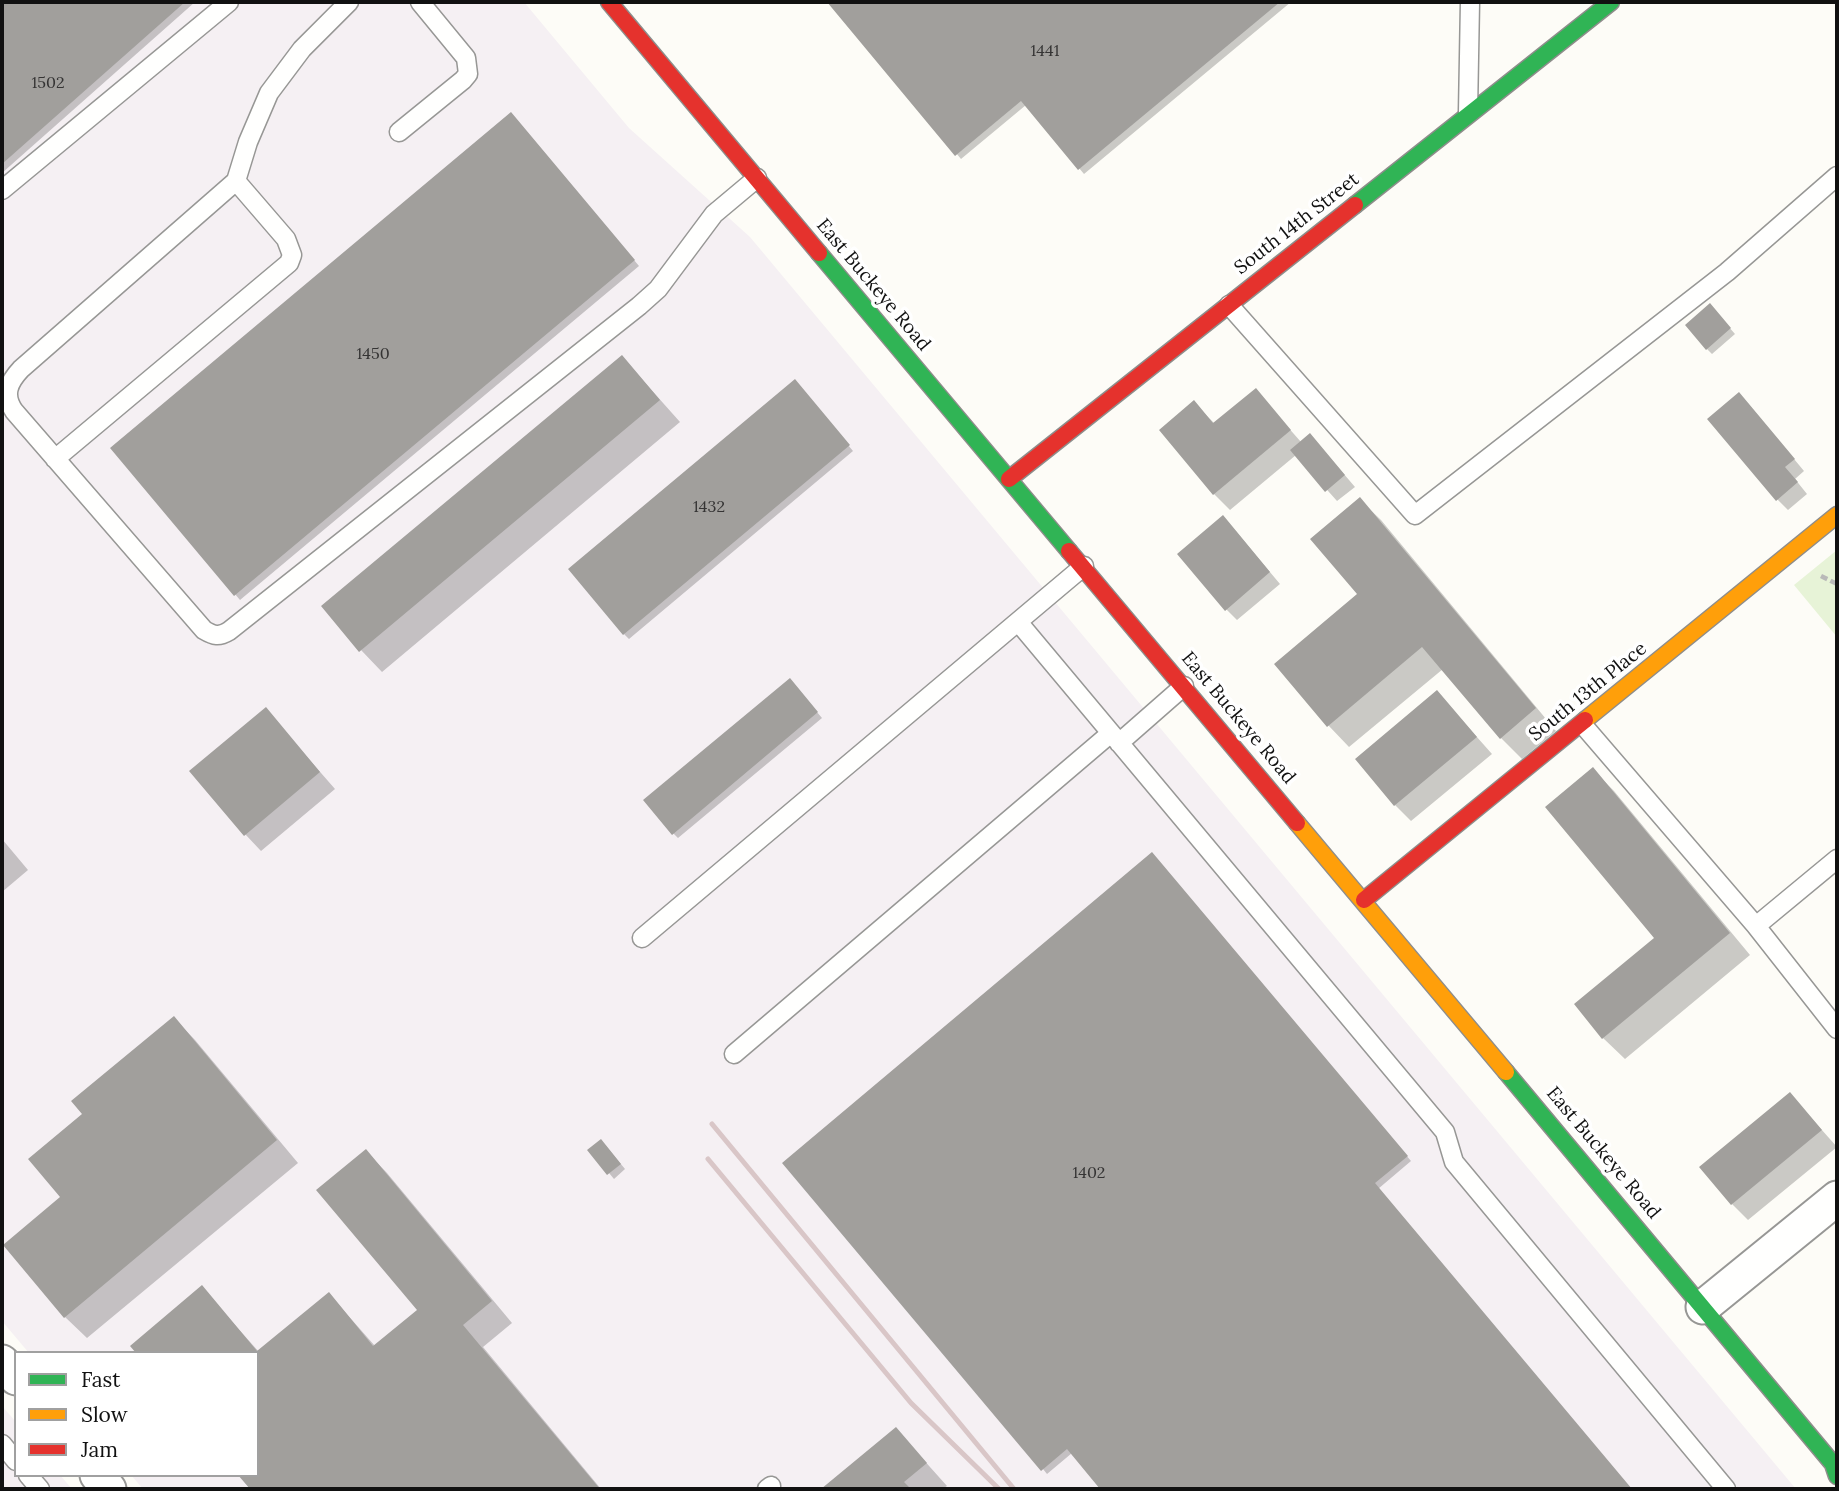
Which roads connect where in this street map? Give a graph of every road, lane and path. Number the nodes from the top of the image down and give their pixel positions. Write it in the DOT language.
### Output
graph roads {
  1 [pos="229,2"];
  2 [pos="349,2"];
  3 [pos="420,2"];
  4 [pos="609,2"];
  5 [pos="1469,2"];
  6 [pos="1611,2"];
  7 [pos="1467,116"];
  8 [pos="399,132"];
  9 [pos="1837,176"];
  10 [pos="757,178"];
  11 [pos="236,181"];
  12 [pos="2,190"];
  13 [pos="1230,305"];
  14 [pos="55,459"];
  15 [pos="1009,479"];
  16 [pos="1837,516"];
  17 [pos="1084,566"];
  18 [pos="1019,623"];
  19 [pos="1184,686"];
  20 [pos="1583,725"];
  21 [pos="1115,738"];
  22 [pos="1837,859"];
  23 [pos="1364,900"];
  24 [pos="1756,926"];
  25 [pos="642,938"];
  26 [pos="1837,1029"];
  27 [pos="734,1054"];
  28 [pos="1837,1198"];
  29 [pos="1703,1307"];
  30 [pos="2,1362"];
  31 [pos="14,1376"];
  32 [pos="2,1444"];
  33 [pos="14,1459"];
  34 [pos="1836,1469"];
  35 [pos="1726,1489"];
  1 -- 12 [label="lane"];
  2 -- 11 [label="lane"];
  3 -- 8 [label="lane"];
  4 -- 10 [label="main road, East Buckeye Road"];
  5 -- 7 [label="lane"];
  6 -- 7 [label="main road, South 14th Street"];
  7 -- 13 [label="main road, South 14th Street"];
  9 -- 13 [label="lane"];
  10 -- 14 [label="lane"];
  10 -- 15 [label="main road, East Buckeye Road"];
  11 -- 14 [label="lane"];
  11 -- 14 [label="lane"];
  13 -- 15 [label="main road, South 14th Street"];
  15 -- 17 [label="main road, East Buckeye Road"];
  16 -- 20 [label="main road, South 13th Place"];
  17 -- 18 [label="lane"];
  17 -- 19 [label="main road, East Buckeye Road"];
  18 -- 21 [label="lane"];
  18 -- 25 [label="lane"];
  19 -- 21 [label="lane"];
  19 -- 23 [label="main road, East Buckeye Road"];
  20 -- 23 [label="main road, South 13th Place"];
  20 -- 24 [label="lane"];
  21 -- 27 [label="lane"];
  21 -- 35 [label="lane"];
  22 -- 24 [label="lane"];
  23 -- 29 [label="main road, East Buckeye Road"];
  24 -- 26 [label="lane"];
  28 -- 29 [label="street"];
  29 -- 34 [label="main road, East Buckeye Road"];
  30 -- 31 [label="street"];
  32 -- 33 [label="lane"];
}
